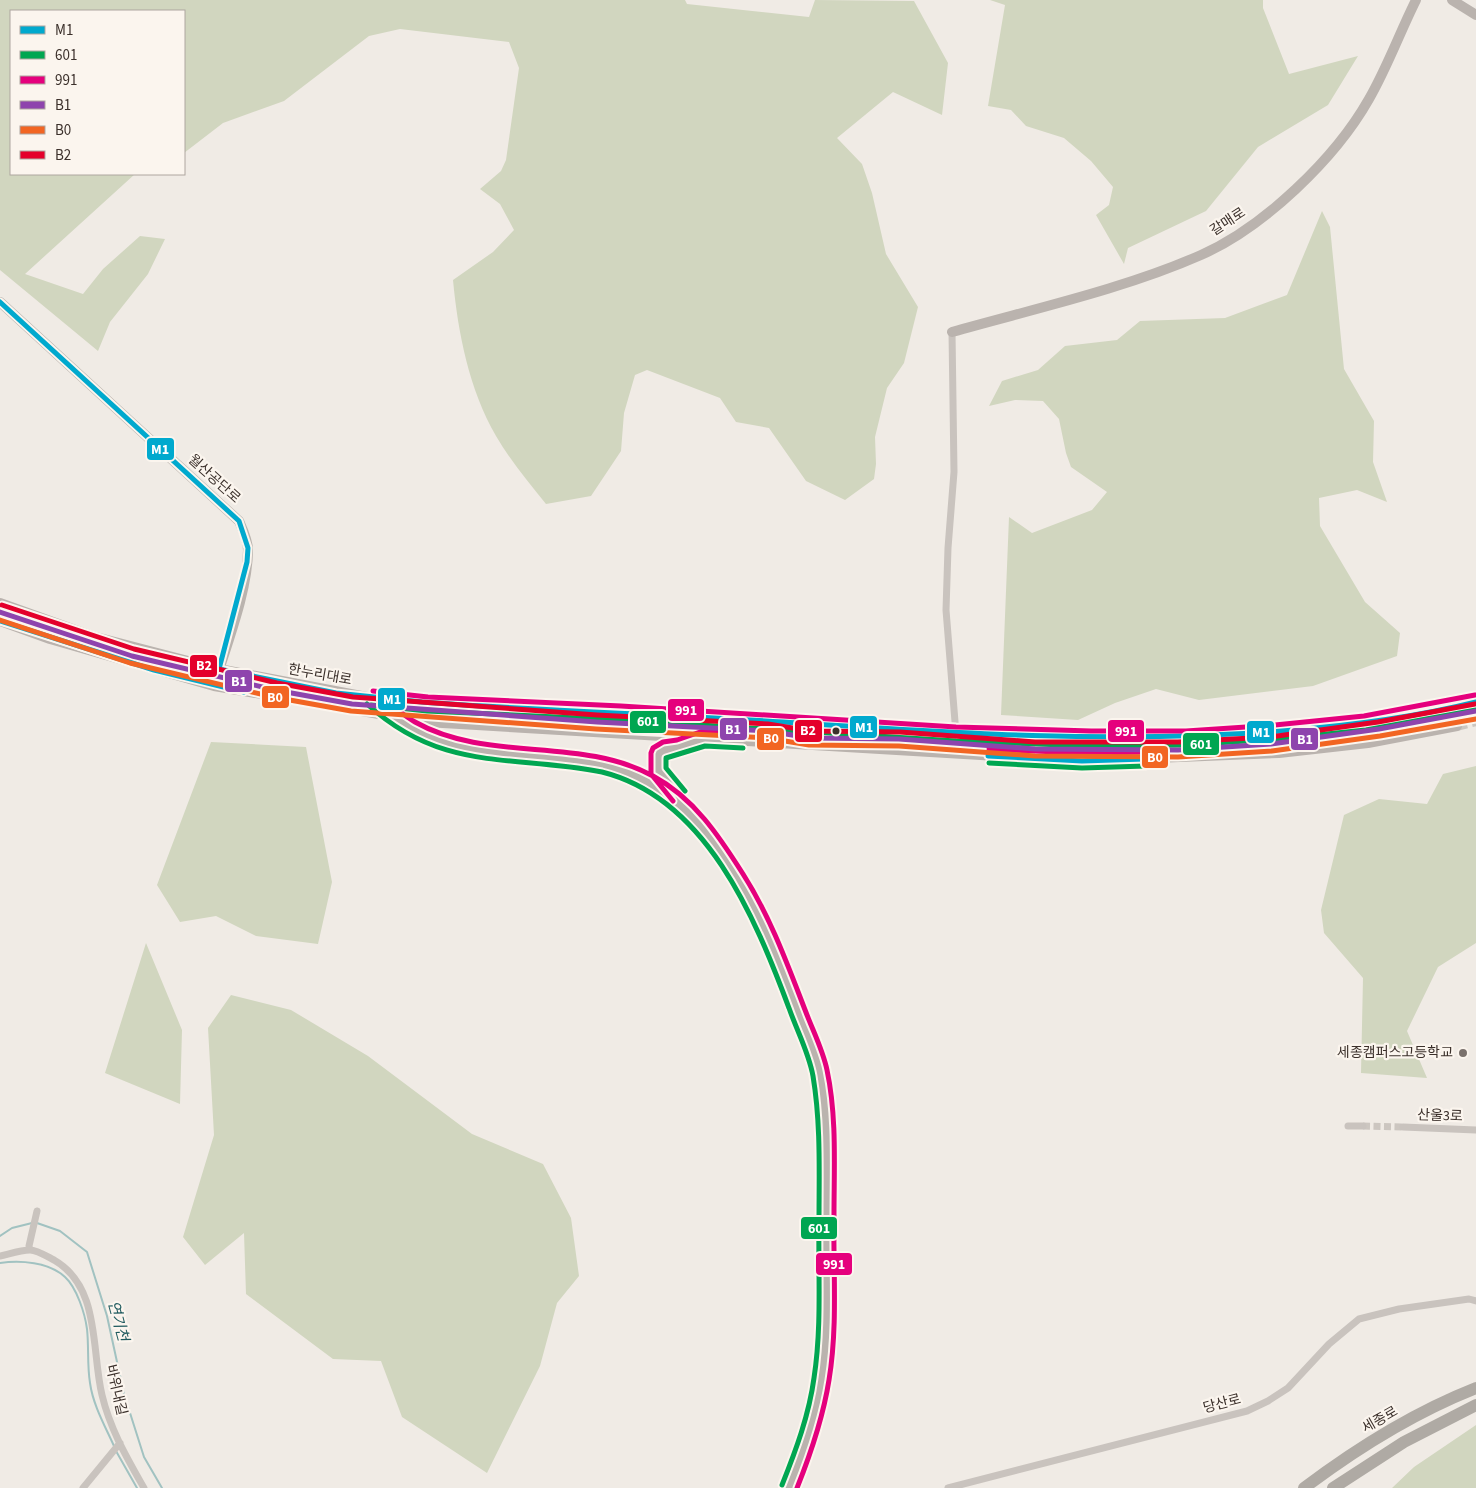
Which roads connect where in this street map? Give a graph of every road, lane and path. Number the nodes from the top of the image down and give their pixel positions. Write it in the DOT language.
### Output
graph roads {
  1 [pos="1416,0"];
  2 [pos="1452,0"];
  3 [pos="1476,15"];
  4 [pos="0,302"];
  5 [pos="952,332"];
  6 [pos="0,603"];
  7 [pos="0,621"];
  8 [pos="219,669"];
  9 [pos="214,686"];
  10 [pos="372,698"];
  11 [pos="1454,708"];
  12 [pos="389,716"];
  13 [pos="1457,726"];
  14 [pos="956,734"];
  15 [pos="704,738"];
  16 [pos="688,810"];
  17 [pos="1348,1126"];
  18 [pos="1363,1126"];
  19 [pos="1403,1127"];
  20 [pos="1476,1130"];
  21 [pos="37,1211"];
  22 [pos="30,1248"];
  23 [pos="0,1256"];
  24 [pos="1476,1301"];
  25 [pos="1476,1388"];
  26 [pos="1476,1405"];
  27 [pos="117,1447"];
  28 [pos="83,1488"];
  29 [pos="144,1488"];
  30 [pos="789,1488"];
  31 [pos="948,1488"];
  32 [pos="1304,1488"];
  33 [pos="1332,1488"];
  1 -- 5 [label="street, 갈매로"];
  2 -- 3 [label="street"];
  4 -- 8 [label="street, 월산공단로"];
  5 -- 14 [label="street"];
  6 -- 8 [label="street, 한누리대로"];
  7 -- 9 [label="street"];
  8 -- 9 [label="street, 월산공단로"];
  8 -- 10 [label="street, 한누리대로"];
  9 -- 12 [label="street"];
  10 -- 12 [label="street"];
  10 -- 14 [label="street, 한누리대로"];
  11 -- 14 [label="street, 한누리대로"];
  12 -- 15 [label="street"];
  12 -- 16 [label="street"];
  13 -- 15 [label="street"];
  15 -- 16 [label="street"];
  16 -- 30 [label="street"];
  17 -- 18 [label="street"];
  19 -- 20 [label="street, 산울3로"];
  21 -- 22 [label="street"];
  22 -- 23 [label="street"];
  22 -- 27 [label="street, 바위내길"];
  24 -- 31 [label="street, 당산로"];
  25 -- 32 [label="highway, 세종로"];
  26 -- 33 [label="highway"];
  27 -- 28 [label="street"];
  27 -- 29 [label="street, 바위내길"];
}
